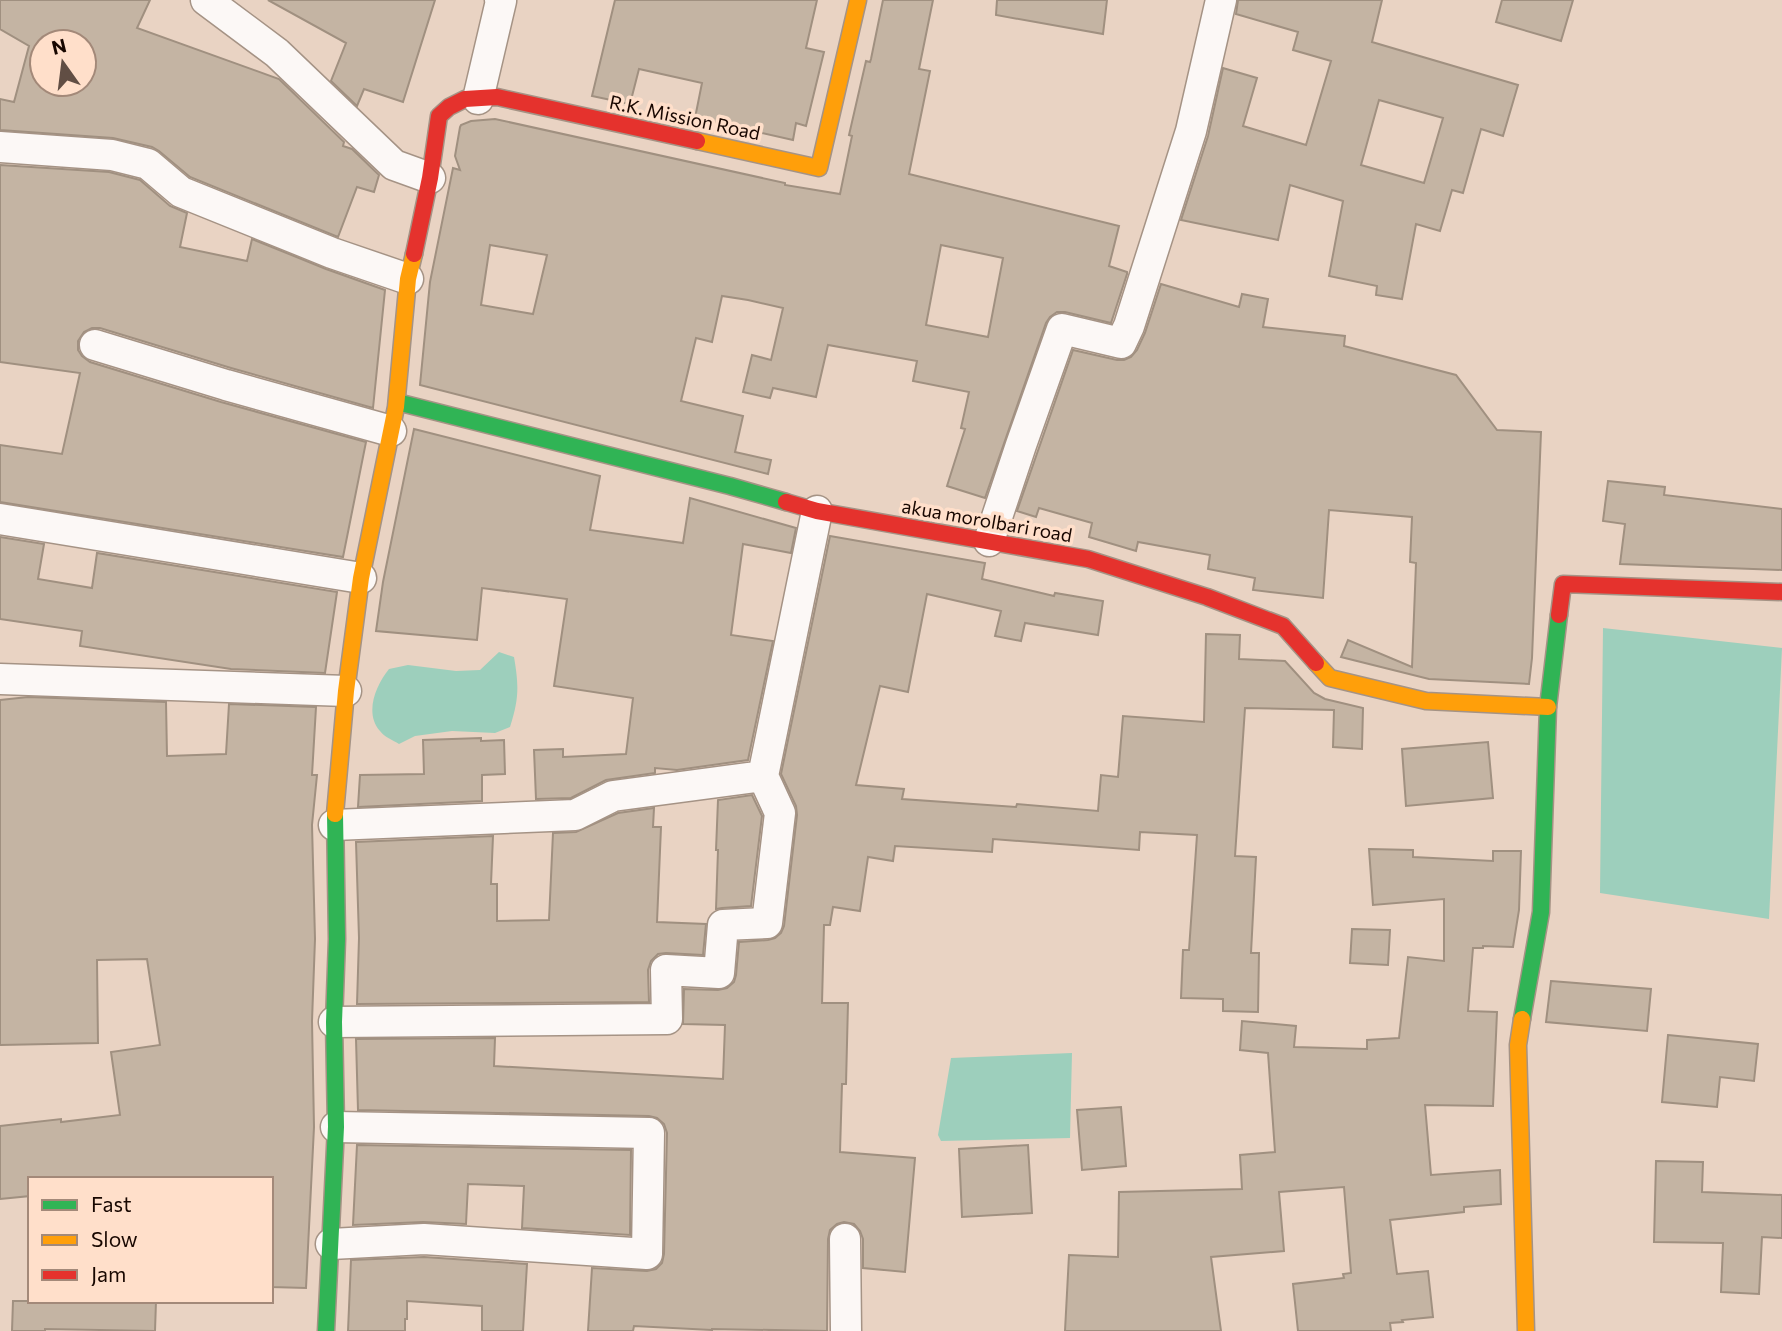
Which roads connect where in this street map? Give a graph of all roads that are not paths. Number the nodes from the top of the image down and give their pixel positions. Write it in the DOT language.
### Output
graph roads {
  1 [pos="206,0"];
  2 [pos="500,0"];
  3 [pos="858,0"];
  4 [pos="1221,0"];
  5 [pos="478,99"];
  6 [pos="0,147"];
  7 [pos="430,178"];
  8 [pos="408,279"];
  9 [pos="95,345"];
  10 [pos="394,417"];
  11 [pos="817,511"];
  12 [pos="0,519"];
  13 [pos="989,541"];
  14 [pos="361,578"];
  15 [pos="1782,592"];
  16 [pos="0,679"];
  17 [pos="346,691"];
  18 [pos="1548,707"];
  19 [pos="763,776"];
  20 [pos="334,825"];
  21 [pos="334,1022"];
  22 [pos="336,1127"];
  23 [pos="845,1239"];
  24 [pos="331,1244"];
  25 [pos="326,1331"];
  26 [pos="846,1331"];
  27 [pos="1526,1331"];
  1 -- 7 [label="street"];
  2 -- 5 [label="street"];
  3 -- 5 [label="street, R.K. Mission Road"];
  4 -- 13 [label="street"];
  5 -- 7 [label="street, R.K. Mission Road"];
  6 -- 8 [label="street"];
  7 -- 8 [label="street"];
  8 -- 10 [label="street"];
  9 -- 10 [label="street"];
  10 -- 11 [label="street, akua morolbari road"];
  10 -- 14 [label="street"];
  11 -- 13 [label="street, akua morolbari road"];
  11 -- 19 [label="street"];
  12 -- 14 [label="street"];
  13 -- 18 [label="street, akua morolbari road"];
  14 -- 17 [label="street"];
  15 -- 18 [label="street"];
  16 -- 17 [label="street"];
  17 -- 20 [label="street"];
  18 -- 27 [label="street"];
  19 -- 20 [label="street"];
  19 -- 21 [label="street"];
  20 -- 21 [label="street"];
  21 -- 22 [label="street"];
  22 -- 24 [label="street"];
  22 -- 24 [label="street"];
  23 -- 26 [label="street"];
  24 -- 25 [label="street"];
}
